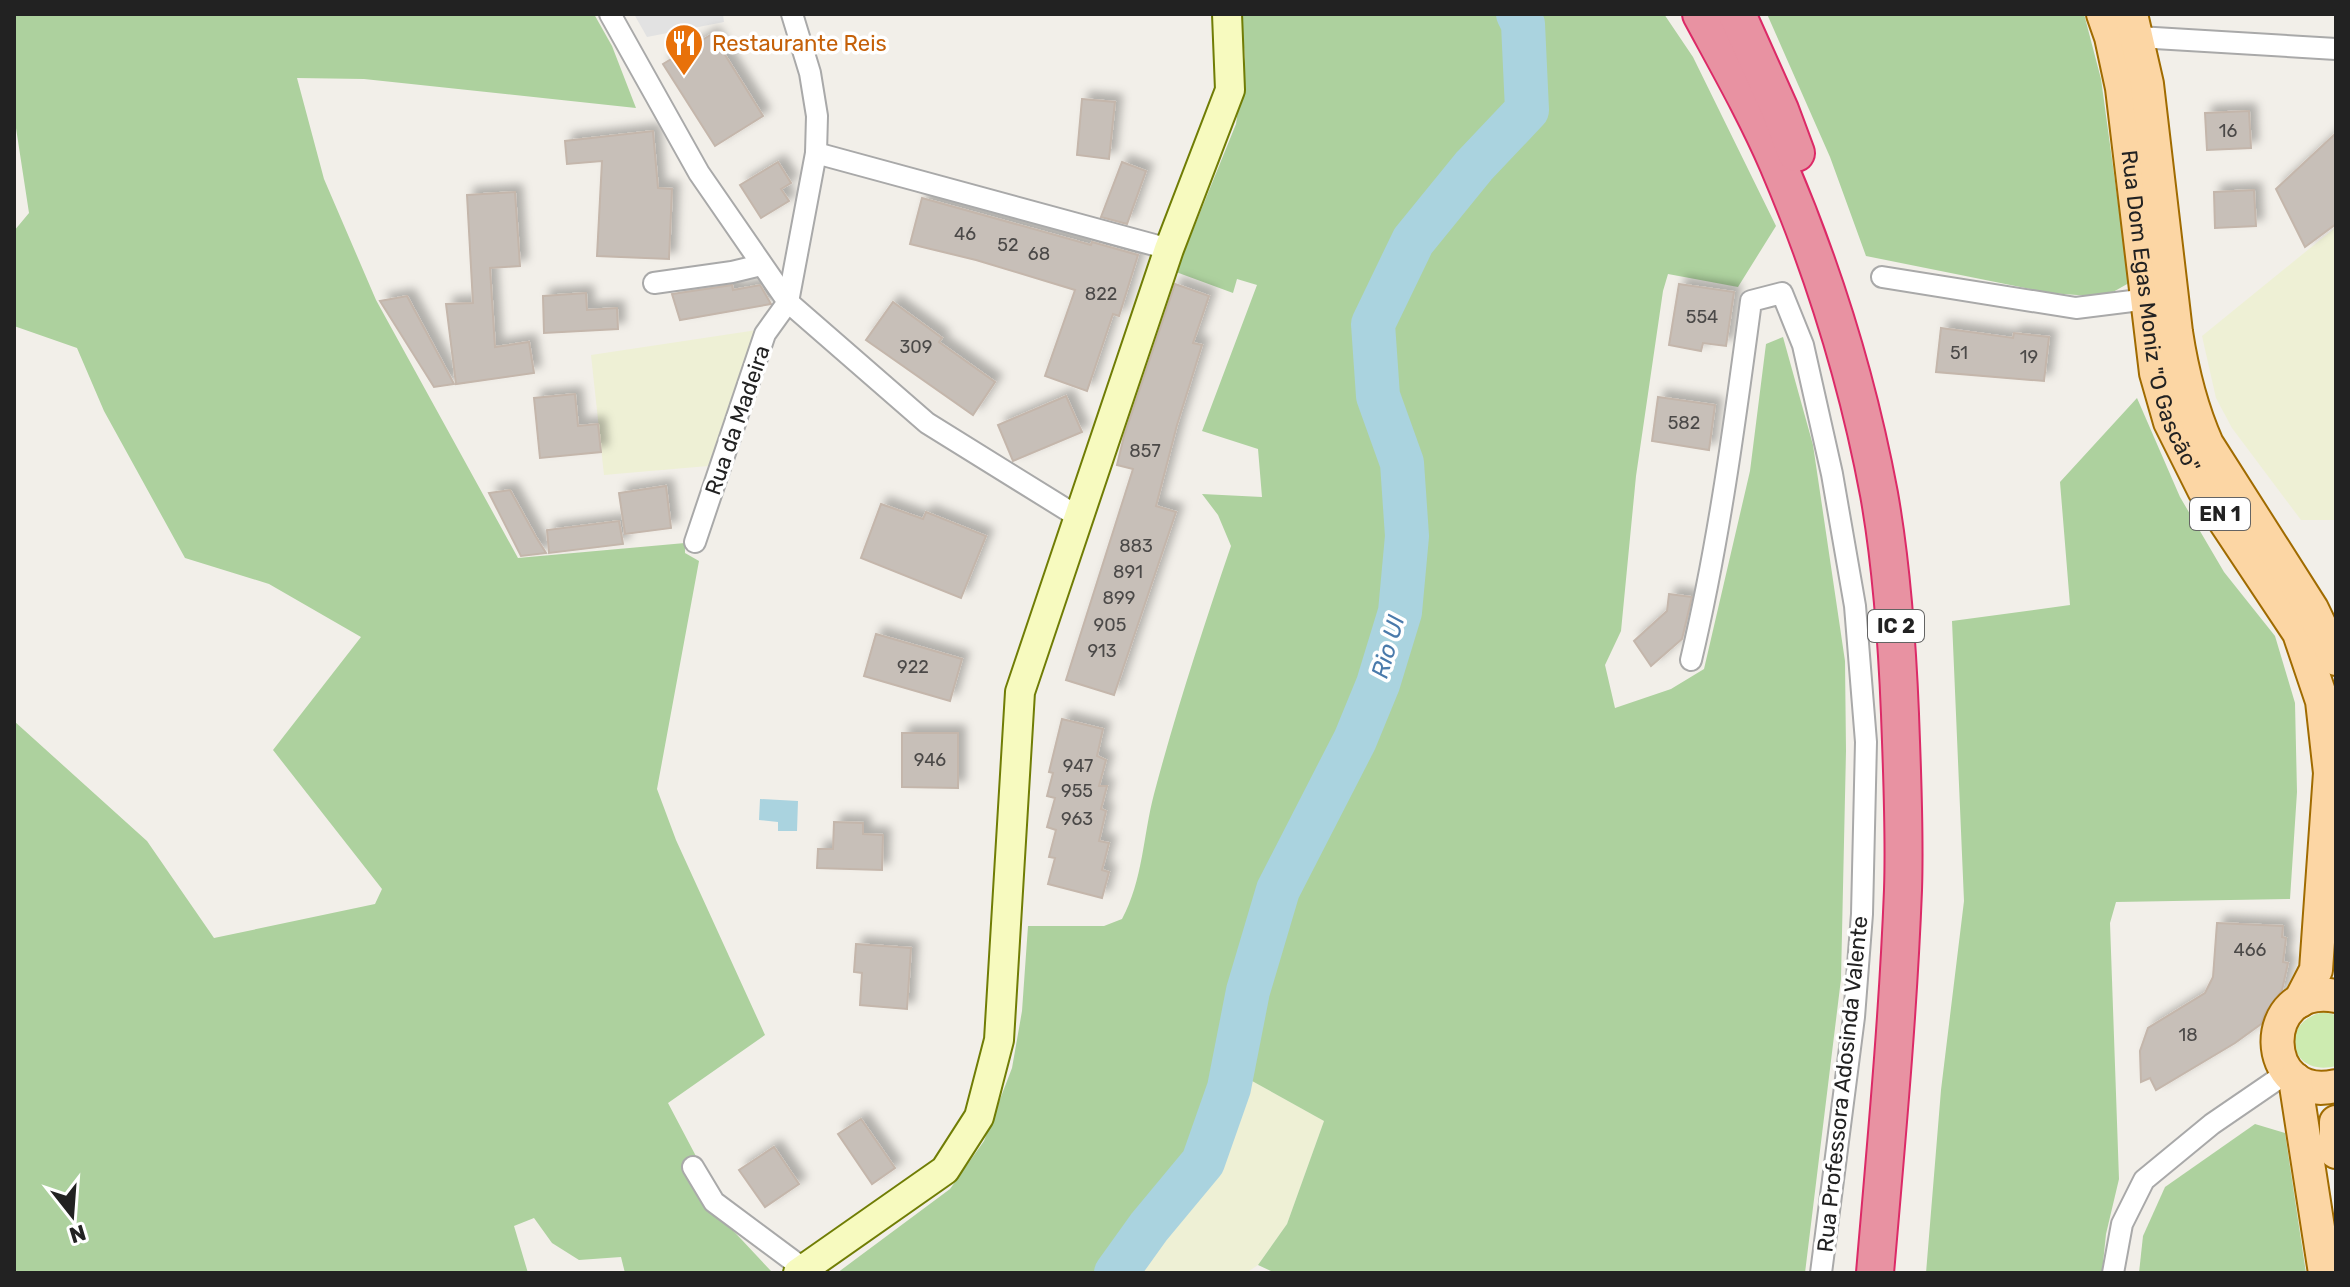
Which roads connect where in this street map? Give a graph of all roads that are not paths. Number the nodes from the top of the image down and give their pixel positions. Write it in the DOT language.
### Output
graph roads {
  1 [pos="610,14"];
  2 [pos="792,14"];
  3 [pos="1227,14"];
  4 [pos="1701,14"];
  5 [pos="1737,14"];
  6 [pos="2103,14"];
  7 [pos="2134,25"];
  8 [pos="2336,49"];
  9 [pos="816,153"];
  10 [pos="1169,249"];
  11 [pos="761,265"];
  12 [pos="1882,277"];
  13 [pos="654,283"];
  14 [pos="2148,299"];
  15 [pos="788,302"];
  16 [pos="1080,518"];
  17 [pos="695,542"];
  18 [pos="2336,659"];
  19 [pos="1691,660"];
  20 [pos="2336,996"];
  21 [pos="2300,1001"];
  22 [pos="2291,1076"];
  23 [pos="2336,1086"];
  24 [pos="2336,1122"];
  25 [pos="2336,1152"];
  26 [pos="693,1167"];
  27 [pos="801,1271"];
  28 [pos="1821,1273"];
  29 [pos="1875,1273"];
  30 [pos="1897,1273"];
  31 [pos="2113,1273"];
  32 [pos="2325,1273"];
  1 -- 11 [label="street"];
  2 -- 9 [label="street"];
  3 -- 10 [label="street"];
  4 -- 29 [label="highway, IC 2"];
  5 -- 30 [label="highway, IC 2"];
  6 -- 14 [label="main road, Rua Dom Egas Moniz \"O Gascão\" / EN 1"];
  7 -- 8 [label="street"];
  7 -- 18 [label="main road, Rua Dom Egas Moniz \"O Gascão\" / EN 1"];
  9 -- 10 [label="street"];
  9 -- 15 [label="street"];
  10 -- 16 [label="street"];
  11 -- 13 [label="street"];
  11 -- 15 [label="street"];
  12 -- 14 [label="street"];
  14 -- 21 [label="main road, Rua Dom Egas Moniz \"O Gascão\" / EN 1"];
  15 -- 16 [label="street"];
  15 -- 17 [label="street, Rua da Madeira"];
  16 -- 27 [label="street"];
  19 -- 28 [label="street, Rua Professora Adosinda Valente"];
  20 -- 21 [label="main road"];
  21 -- 22 [label="main road, EN 1"];
  22 -- 23 [label="main road"];
  22 -- 31 [label="street"];
  22 -- 32 [label="main road, EN 1"];
  24 -- 25 [label="main road"];
  26 -- 27 [label="street"];
}
